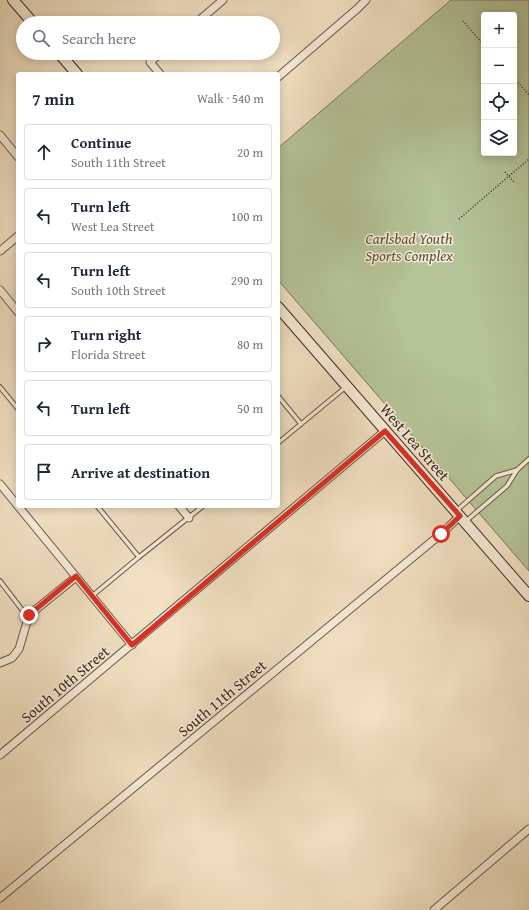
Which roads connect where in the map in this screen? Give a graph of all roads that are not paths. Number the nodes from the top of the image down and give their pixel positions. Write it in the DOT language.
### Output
graph roads {
  1 [pos="13,0"];
  2 [pos="223,0"];
  3 [pos="366,0"];
  4 [pos="27,16"];
  5 [pos="204,16"];
  6 [pos="65,60"];
  7 [pos="152,60"];
  8 [pos="75,72"];
  9 [pos="158,72"];
  10 [pos="280,74"];
  11 [pos="0,135"];
  12 [pos="16,155"];
  13 [pos="16,238"];
  14 [pos="0,251"];
  15 [pos="0,290"];
  16 [pos="280,308"];
  17 [pos="16,310"];
  18 [pos="347,386"];
  19 [pos="0,387"];
  20 [pos="280,398"];
  21 [pos="16,407"];
  22 [pos="301,424"];
  23 [pos="385,431"];
  24 [pos="280,441"];
  25 [pos="529,459"];
  26 [pos="517,470"];
  27 [pos="0,484"];
  28 [pos="16,504"];
  29 [pos="20,508"];
  30 [pos="99,508"];
  31 [pos="181,508"];
  32 [pos="201,508"];
  33 [pos="460,517"];
  34 [pos="189,518"];
  35 [pos="139,557"];
  36 [pos="76,576"];
  37 [pos="0,581"];
  38 [pos="92,596"];
  39 [pos="529,596"];
  40 [pos="29,615"];
  41 [pos="132,645"];
  42 [pos="0,663"];
  43 [pos="0,755"];
  44 [pos="529,829"];
  45 [pos="0,898"];
  46 [pos="434,910"];
  1 -- 4 [label="main road"];
  2 -- 5 [label="street"];
  3 -- 10 [label="street"];
  6 -- 8 [label="main road"];
  7 -- 9 [label="street"];
  11 -- 12 [label="street"];
  13 -- 14 [label="street"];
  15 -- 17 [label="street"];
  16 -- 18 [label="main road, West Lea Street"];
  18 -- 22 [label="lane"];
  18 -- 23 [label="main road, West Lea Street"];
  19 -- 21 [label="lane"];
  20 -- 22 [label="lane"];
  22 -- 24 [label="lane"];
  23 -- 33 [label="main road, West Lea Street"];
  23 -- 41 [label="street, South 10th Street"];
  25 -- 26 [label="lane"];
  26 -- 33 [label="lane"];
  26 -- 33 [label="lane"];
  27 -- 28 [label="street"];
  29 -- 36 [label="street"];
  30 -- 35 [label="lane"];
  31 -- 34 [label="street"];
  32 -- 34 [label="lane"];
  33 -- 39 [label="main road, West Lea Street"];
  33 -- 45 [label="street, South 11th Street"];
  34 -- 35 [label="lane"];
  35 -- 38 [label="lane"];
  36 -- 38 [label="street"];
  36 -- 40 [label="street"];
  37 -- 40 [label="lane"];
  38 -- 41 [label="street"];
  40 -- 42 [label="street"];
  41 -- 43 [label="street, South 10th Street"];
  44 -- 46 [label="street"];
}
